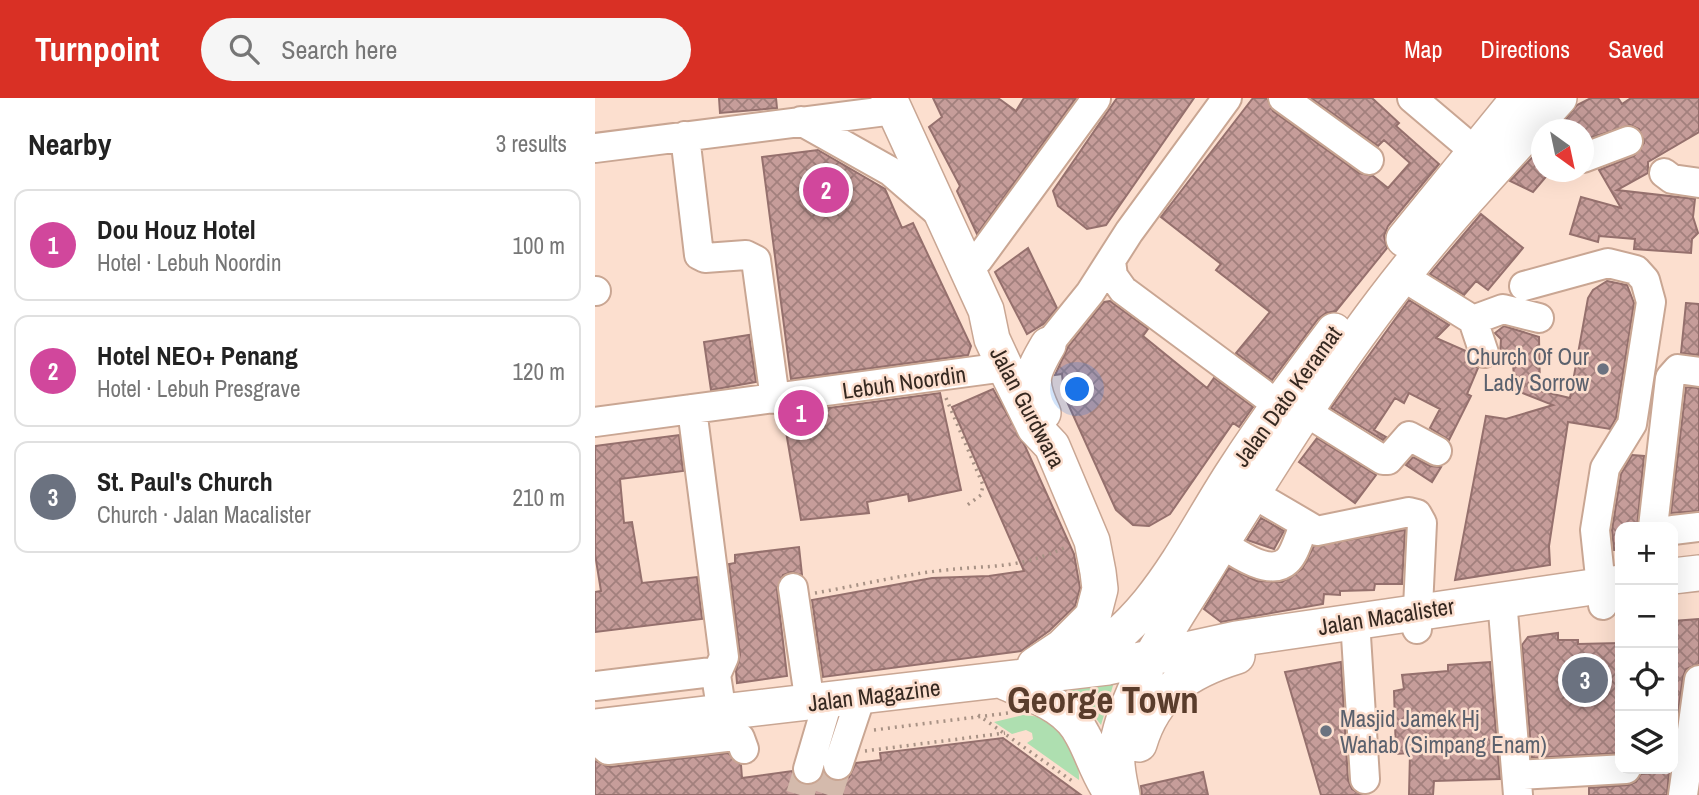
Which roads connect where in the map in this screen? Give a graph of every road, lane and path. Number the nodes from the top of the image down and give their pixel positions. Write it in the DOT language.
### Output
graph roads {
  1 [pos="1227,98"];
  2 [pos="1283,98"];
  3 [pos="1519,98"];
  4 [pos="1559,98"];
  5 [pos="1095,99"];
  6 [pos="1425,102"];
  7 [pos="892,104"];
  8 [pos="1546,119"];
  9 [pos="801,121"];
  10 [pos="685,136"];
  11 [pos="1531,140"];
  12 [pos="1628,141"];
  13 [pos="595,148"];
  14 [pos="1594,154"];
  15 [pos="1369,160"];
  16 [pos="1485,160"];
  17 [pos="1664,173"];
  18 [pos="1699,183"];
  19 [pos="943,216"];
  20 [pos="1111,261"];
  21 [pos="967,269"];
  22 [pos="1402,276"];
  23 [pos="1524,286"];
  24 [pos="1123,290"];
  25 [pos="1090,293"];
  26 [pos="986,310"];
  27 [pos="1539,318"];
  28 [pos="1473,320"];
  29 [pos="1048,345"];
  30 [pos="1484,353"];
  31 [pos="1005,366"];
  32 [pos="1699,372"];
  33 [pos="942,377"];
  34 [pos="775,399"];
  35 [pos="1292,409"];
  36 [pos="692,410"];
  37 [pos="595,422"];
  38 [pos="1052,446"];
  39 [pos="1437,451"];
  40 [pos="1252,493"];
  41 [pos="966,506"];
  42 [pos="1654,522"];
  43 [pos="1304,526"];
  44 [pos="1699,527"];
  45 [pos="1678,529"];
  46 [pos="1074,543"];
  47 [pos="1221,543"];
  48 [pos="1699,573"];
  49 [pos="1678,575"];
  50 [pos="793,592"];
  51 [pos="1699,592"];
  52 [pos="1611,594"];
  53 [pos="1678,594"];
  54 [pos="1503,609"];
  55 [pos="1418,620"];
  56 [pos="1356,636"];
  57 [pos="1152,656"];
  58 [pos="714,674"];
  59 [pos="1045,675"];
  60 [pos="999,679"];
  61 [pos="1699,680"];
  62 [pos="595,686"];
  63 [pos="833,700"];
  64 [pos="1011,713"];
  65 [pos="978,715"];
  66 [pos="712,727"];
  67 [pos="872,732"];
  68 [pos="1005,733"];
  69 [pos="598,742"];
  70 [pos="866,742"];
  71 [pos="744,749"];
  72 [pos="846,759"];
  73 [pos="1679,765"];
  74 [pos="808,769"];
  75 [pos="1615,771"];
  76 [pos="1365,779"];
  77 [pos="1518,785"];
  78 [pos="1080,787"];
  79 [pos="1114,795"];
  80 [pos="1122,795"];
  81 [pos="1128,795"];
  82 [pos="1683,795"];
  1 -- 20 [label="street"];
  2 -- 15 [label="street"];
  3 -- 16 [label="main road, Jalan Dato Keramat"];
  4 -- 8 [label="main road, Jalan Dato Keramat"];
  5 -- 21 [label="street"];
  6 -- 16 [label="street"];
  7 -- 9 [label="street"];
  7 -- 19 [label="main road, Jalan Gurdwara"];
  9 -- 10 [label="street"];
  9 -- 19 [label="street"];
  10 -- 13 [label="street"];
  10 -- 34 [label="street"];
  11 -- 16 [label="main road, Jalan Dato Keramat"];
  12 -- 14 [label="street"];
  16 -- 22 [label="main road, Jalan Dato Keramat"];
  16 -- 35 [label="main road, Jalan Dato Keramat"];
  17 -- 18 [label="street"];
  19 -- 21 [label="main road, Jalan Gurdwara"];
  20 -- 24 [label="street"];
  20 -- 25 [label="street"];
  21 -- 26 [label="main road, Jalan Gurdwara"];
  22 -- 28 [label="street"];
  22 -- 35 [label="main road, Jalan Dato Keramat"];
  23 -- 52 [label="street"];
  24 -- 25 [label="street"];
  24 -- 35 [label="street"];
  25 -- 29 [label="street"];
  26 -- 29 [label="main road"];
  26 -- 31 [label="main road, Jalan Gurdwara"];
  27 -- 28 [label="street"];
  28 -- 30 [label="street"];
  29 -- 38 [label="main road"];
  31 -- 33 [label="street, Lebuh Noordin"];
  31 -- 38 [label="main road, Jalan Gurdwara"];
  32 -- 42 [label="street"];
  33 -- 34 [label="street, Lebuh Noordin"];
  33 -- 41 [label="path"];
  34 -- 36 [label="street, Lebuh Noordin"];
  35 -- 39 [label="street"];
  35 -- 40 [label="main road, Jalan Dato Keramat"];
  35 -- 59 [label="main road, Jalan Dato Keramat"];
  36 -- 37 [label="street, Lebuh Noordin"];
  36 -- 58 [label="street"];
  38 -- 60 [label="main road, Jalan Gurdwara"];
  40 -- 43 [label="street"];
  40 -- 47 [label="main road, Jalan Dato Keramat"];
  43 -- 47 [label="street"];
  43 -- 55 [label="street"];
  44 -- 45 [label="street"];
  46 -- 50 [label="path"];
  47 -- 57 [label="main road, Jalan Dato Keramat"];
  48 -- 49 [label="main road"];
  50 -- 63 [label="street"];
  51 -- 53 [label="main road"];
  52 -- 54 [label="main road, Jalan Macalister"];
  54 -- 55 [label="main road, Jalan Macalister"];
  54 -- 77 [label="street"];
  55 -- 56 [label="main road, Jalan Macalister"];
  55 -- 57 [label="main road, Jalan Macalister"];
  56 -- 76 [label="street"];
  56 -- 81 [label="main road, Jalan Macalister"];
  57 -- 59 [label="main road, Jalan Magazine"];
  57 -- 80 [label="main road, Jalan Dato Keramat"];
  58 -- 62 [label="street"];
  58 -- 66 [label="street"];
  59 -- 60 [label="main road, Jalan Magazine"];
  60 -- 63 [label="main road, Jalan Magazine"];
  60 -- 79 [label="main road"];
  61 -- 73 [label="street"];
  63 -- 66 [label="main road, Jalan Magazine"];
  63 -- 72 [label="street"];
  63 -- 74 [label="street"];
  64 -- 65 [label="path"];
  65 -- 67 [label="path"];
  65 -- 68 [label="path"];
  66 -- 69 [label="main road, Jalan Magazine"];
  66 -- 71 [label="street"];
  68 -- 72 [label="path"];
  68 -- 78 [label="path"];
  70 -- 72 [label="path"];
  73 -- 82 [label="street"];
  75 -- 77 [label="street"];
}
